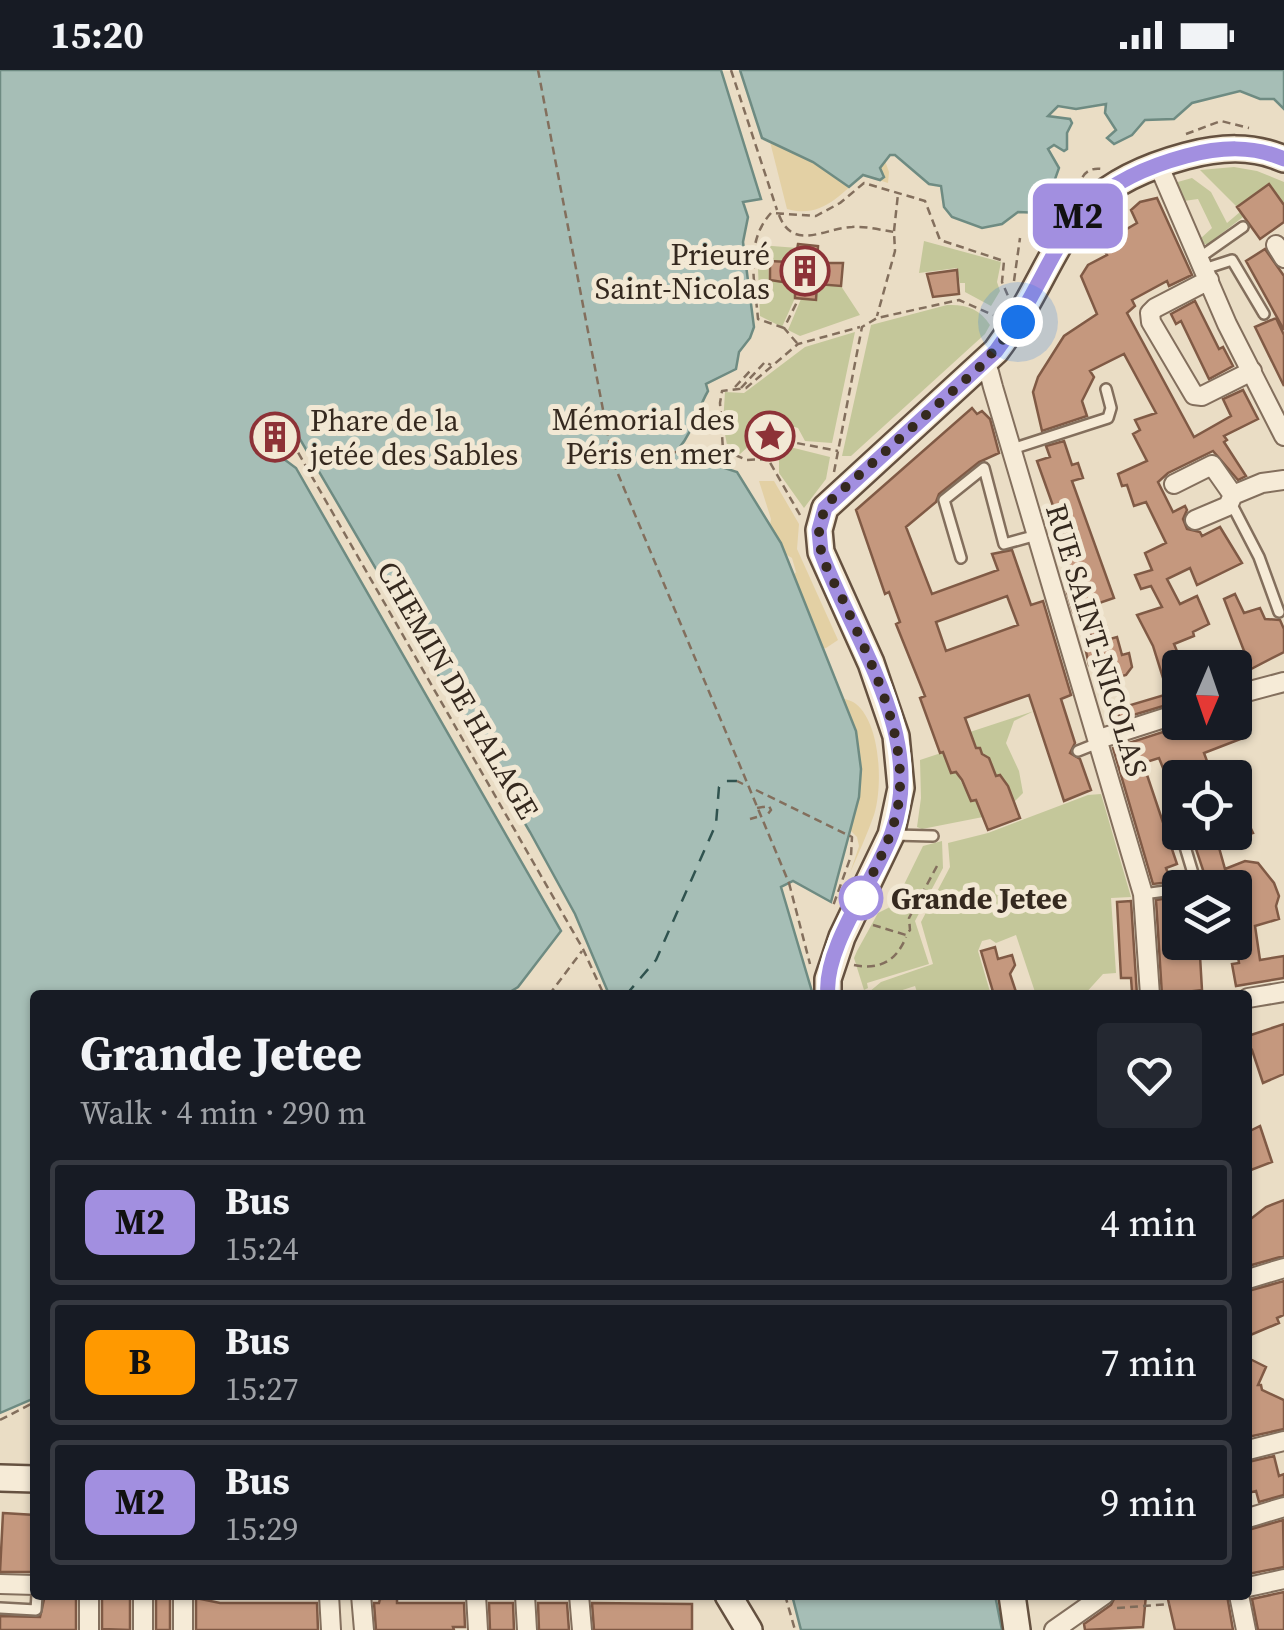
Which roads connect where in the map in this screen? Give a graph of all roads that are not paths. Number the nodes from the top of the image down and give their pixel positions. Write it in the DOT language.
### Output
graph roads {
  1 [pos="1284,159"];
  2 [pos="1158,164"];
  3 [pos="1244,227"];
  4 [pos="1204,269"];
  5 [pos="1264,314"];
  6 [pos="982,365"];
  7 [pos="1252,370"];
  8 [pos="1106,389"];
  9 [pos="1284,436"];
  10 [pos="1011,450"];
  11 [pos="1284,480"];
  12 [pos="1174,484"];
  13 [pos="1232,499"];
  14 [pos="1195,520"];
  15 [pos="1037,536"];
  16 [pos="960,558"];
  17 [pos="1280,612"];
  18 [pos="1284,682"];
  19 [pos="1252,690"];
  20 [pos="1162,719"];
  21 [pos="1100,740"];
  22 [pos="1078,751"];
  23 [pos="892,835"];
  24 [pos="932,836"];
  25 [pos="1186,850"];
  26 [pos="1143,894"];
  27 [pos="828,990"];
  28 [pos="1150,990"];
  29 [pos="1284,992"];
  30 [pos="1252,997"];
  31 [pos="1284,1268"];
  32 [pos="1252,1278"];
  33 [pos="1284,1441"];
  34 [pos="1252,1449"];
  35 [pos="0,1478"];
  36 [pos="30,1479"];
  37 [pos="1284,1507"];
  38 [pos="1252,1517"];
  39 [pos="1284,1579"];
  40 [pos="0,1584"];
  41 [pos="30,1585"];
  42 [pos="1252,1587"];
  43 [pos="37,1600"];
  44 [pos="88,1600"];
  45 [pos="143,1600"];
  46 [pos="183,1600"];
  47 [pos="330,1600"];
  48 [pos="361,1600"];
  49 [pos="476,1600"];
  50 [pos="526,1600"];
  51 [pos="579,1600"];
  52 [pos="731,1600"];
  53 [pos="1013,1600"];
  54 [pos="1240,1600"];
  55 [pos="1108,1601"];
  56 [pos="0,1608"];
  57 [pos="1075,1624"];
  58 [pos="89,1630"];
  59 [pos="143,1630"];
  60 [pos="184,1630"];
  61 [pos="331,1630"];
  62 [pos="364,1630"];
  63 [pos="478,1630"];
  64 [pos="527,1630"];
  65 [pos="582,1630"];
  66 [pos="749,1630"];
  67 [pos="1017,1630"];
  68 [pos="1054,1630"];
  69 [pos="1246,1630"];
  1 -- 2 [label="street"];
  2 -- 4 [label="street"];
  2 -- 6 [label="street"];
  3 -- 4 [label="lane"];
  4 -- 5 [label="lane"];
  4 -- 7 [label="street"];
  4 -- 7 [label="street"];
  6 -- 10 [label="street, RUE SAINT-NICOLAS"];
  6 -- 23 [label="street"];
  7 -- 9 [label="street"];
  8 -- 10 [label="lane"];
  10 -- 15 [label="street, RUE SAINT-NICOLAS"];
  11 -- 13 [label="street"];
  12 -- 13 [label="street"];
  13 -- 14 [label="street"];
  13 -- 17 [label="lane"];
  15 -- 16 [label="lane"];
  15 -- 21 [label="street, RUE SAINT-NICOLAS"];
  18 -- 19 [label="street"];
  20 -- 21 [label="street"];
  21 -- 22 [label="lane"];
  21 -- 26 [label="street, RUE SAINT-NICOLAS"];
  23 -- 24 [label="lane"];
  23 -- 27 [label="street"];
  25 -- 26 [label="lane"];
  26 -- 28 [label="street, RUE SAINT-NICOLAS"];
  29 -- 30 [label="street"];
  31 -- 32 [label="street"];
  33 -- 34 [label="street"];
  35 -- 36 [label="street"];
  37 -- 38 [label="street"];
  39 -- 42 [label="street"];
  40 -- 41 [label="street"];
  43 -- 56 [label="lane"];
  44 -- 58 [label="street"];
  45 -- 59 [label="street"];
  46 -- 60 [label="street"];
  47 -- 61 [label="street"];
  48 -- 62 [label="street"];
  49 -- 63 [label="street"];
  50 -- 64 [label="street"];
  51 -- 65 [label="street"];
  52 -- 66 [label="street"];
  53 -- 67 [label="street"];
  54 -- 69 [label="street"];
  55 -- 57 [label="street"];
  57 -- 68 [label="street"];
}
